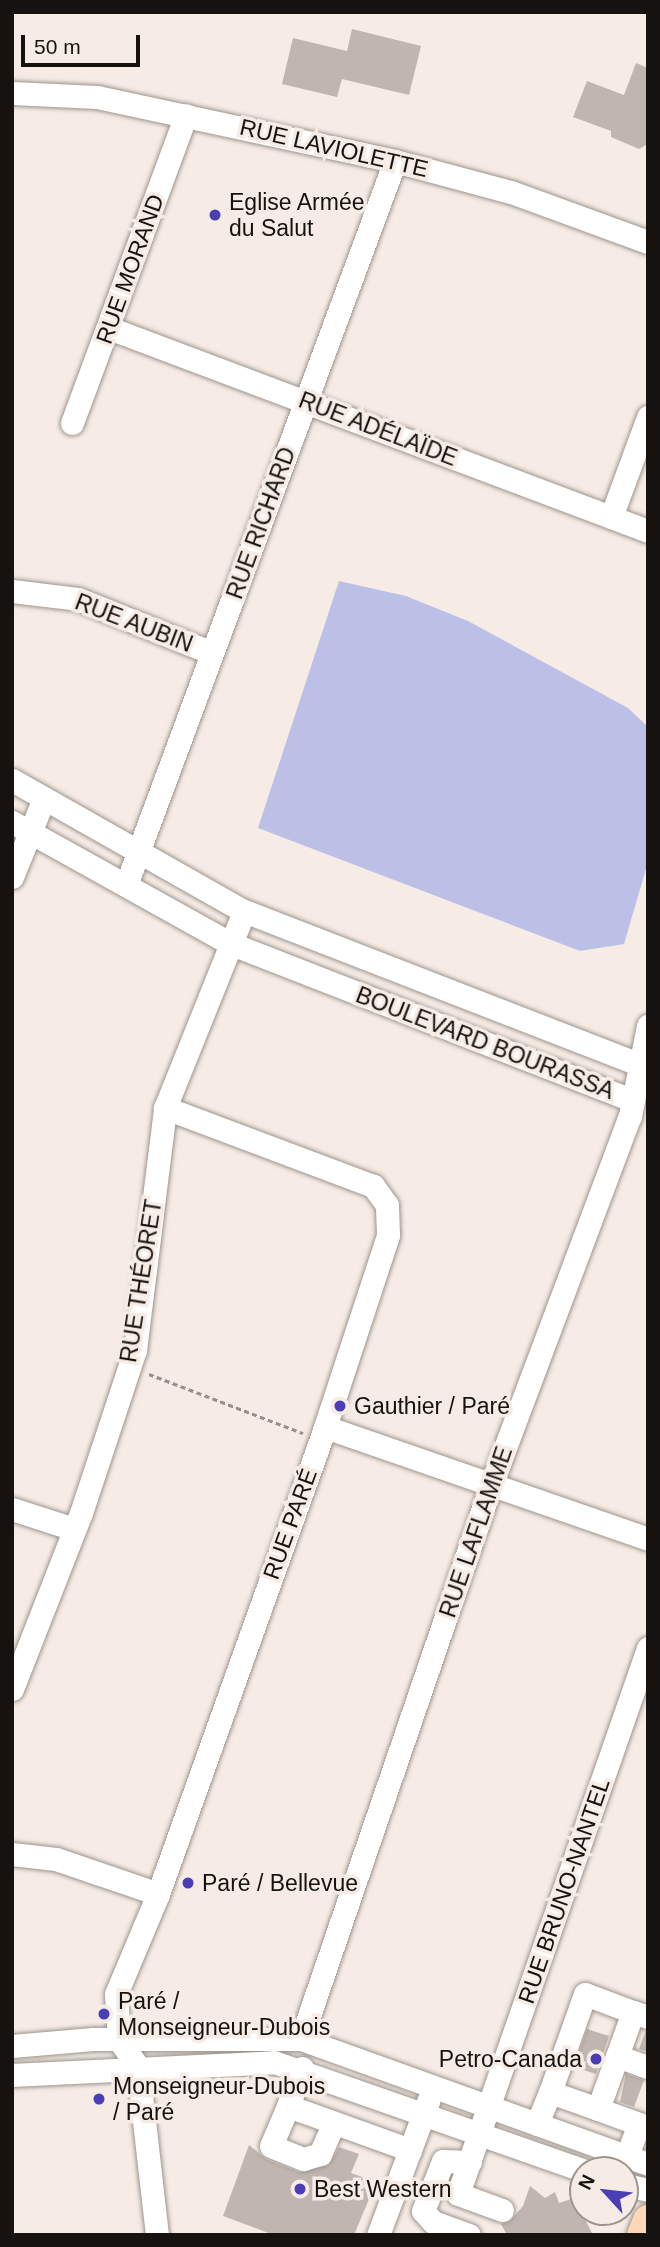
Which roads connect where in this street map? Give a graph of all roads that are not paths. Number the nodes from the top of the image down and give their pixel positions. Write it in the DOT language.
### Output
graph roads {
  1 [pos="12,93"];
  2 [pos="186,115"];
  3 [pos="395,161"];
  4 [pos="648,242"];
  5 [pos="108,328"];
  6 [pos="305,402"];
  7 [pos="648,417"];
  8 [pos="72,423"];
  9 [pos="611,517"];
  10 [pos="648,531"];
  11 [pos="12,592"];
  12 [pos="212,653"];
  13 [pos="12,780"];
  14 [pos="44,798"];
  15 [pos="21,827"];
  16 [pos="138,853"];
  17 [pos="12,877"];
  18 [pos="126,885"];
  19 [pos="244,911"];
  20 [pos="231,944"];
  21 [pos="351,952"];
  22 [pos="338,986"];
  23 [pos="648,1026"];
  24 [pos="641,1065"];
  25 [pos="631,1100"];
  26 [pos="165,1108"];
  27 [pos="322,1433"];
  28 [pos="491,1485"];
  29 [pos="12,1509"];
  30 [pos="75,1529"];
  31 [pos="648,1539"];
  32 [pos="648,1648"];
  33 [pos="14,1682"];
  34 [pos="12,1854"];
  35 [pos="158,1894"];
  36 [pos="640,2015"];
  37 [pos="301,2039"];
  38 [pos="119,2040"];
  39 [pos="12,2046"];
  40 [pos="617,2056"];
  41 [pos="138,2067"];
  42 [pos="648,2067"];
  43 [pos="302,2068"];
  44 [pos="12,2074"];
  45 [pos="433,2086"];
  46 [pos="549,2095"];
  47 [pos="288,2106"];
  48 [pos="489,2107"];
  49 [pos="598,2109"];
  50 [pos="424,2113"];
  51 [pos="643,2120"];
  52 [pos="334,2123"];
  53 [pos="537,2124"];
  54 [pos="480,2134"];
  55 [pos="410,2150"];
  56 [pos="626,2156"];
  57 [pos="638,2156"];
  58 [pos="470,2162"];
  59 [pos="569,2165"];
  60 [pos="476,2200"];
  61 [pos="502,2210"];
  62 [pos="648,2220"];
  63 [pos="465,2234"];
  64 [pos="157,2235"];
  65 [pos="378,2235"];
  66 [pos="642,2235"];
  1 -- 2 [label="street, RUE LAVIOLETTE"];
  2 -- 3 [label="street, RUE LAVIOLETTE"];
  2 -- 5 [label="street, RUE MORAND"];
  3 -- 4 [label="street, RUE LAVIOLETTE"];
  3 -- 6 [label="street, RUE RICHARD"];
  5 -- 6 [label="street, RUE ADÉLAÏDE"];
  5 -- 8 [label="street, RUE MORAND"];
  6 -- 9 [label="street, RUE ADÉLAÏDE"];
  6 -- 12 [label="street, RUE RICHARD"];
  7 -- 9 [label="street"];
  9 -- 10 [label="street, RUE ADÉLAÏDE"];
  11 -- 12 [label="street, RUE AUBIN"];
  12 -- 16 [label="street, RUE RICHARD"];
  13 -- 14 [label="street, BOULEVARD BOURASSA"];
  14 -- 15 [label="street"];
  14 -- 16 [label="street, BOULEVARD BOURASSA"];
  15 -- 17 [label="street"];
  15 -- 18 [label="street, BOULEVARD BOURASSA"];
  16 -- 18 [label="street, RUE RICHARD"];
  16 -- 19 [label="street, BOULEVARD BOURASSA"];
  18 -- 20 [label="street, BOULEVARD BOURASSA"];
  19 -- 20 [label="street, RUE THÉORET"];
  19 -- 21 [label="street, BOULEVARD BOURASSA"];
  20 -- 22 [label="street, BOULEVARD BOURASSA"];
  20 -- 26 [label="street, RUE THÉORET"];
  21 -- 22 [label="street, BOULEVARD BOURASSA"];
  21 -- 24 [label="street, BOULEVARD BOURASSA"];
  22 -- 25 [label="street, BOULEVARD BOURASSA"];
  23 -- 24 [label="street, RUE LAFLAMME"];
  24 -- 25 [label="street, RUE LAFLAMME"];
  25 -- 28 [label="street, RUE LAFLAMME"];
  26 -- 27 [label="street, RUE PARÉ"];
  26 -- 30 [label="street, RUE THÉORET"];
  27 -- 28 [label="street"];
  27 -- 35 [label="street, RUE PARÉ"];
  28 -- 31 [label="street"];
  28 -- 37 [label="street, RUE LAFLAMME"];
  29 -- 30 [label="street"];
  30 -- 33 [label="street, RUE THÉORET"];
  32 -- 48 [label="street, RUE BRUNO-NANTEL"];
  34 -- 35 [label="street"];
  35 -- 38 [label="street, RUE PARÉ"];
  36 -- 40 [label="street"];
  36 -- 46 [label="street"];
  37 -- 38 [label="street"];
  37 -- 45 [label="street"];
  38 -- 39 [label="street"];
  38 -- 41 [label="street"];
  40 -- 42 [label="street"];
  40 -- 49 [label="street"];
  41 -- 43 [label="street"];
  41 -- 44 [label="street"];
  41 -- 64 [label="street"];
  43 -- 47 [label="street"];
  43 -- 50 [label="street"];
  45 -- 48 [label="street"];
  45 -- 50 [label="street"];
  46 -- 49 [label="street"];
  46 -- 53 [label="street"];
  47 -- 52 [label="street"];
  47 -- 52 [label="street"];
  48 -- 53 [label="street"];
  48 -- 54 [label="street, RUE BRUNO-NANTEL"];
  49 -- 51 [label="street"];
  50 -- 54 [label="street"];
  50 -- 55 [label="street"];
  51 -- 57 [label="street"];
  52 -- 55 [label="street"];
  53 -- 56 [label="street"];
  54 -- 58 [label="street, RUE BRUNO-NANTEL"];
  54 -- 59 [label="street"];
  55 -- 65 [label="street"];
  58 -- 60 [label="street, RUE BRUNO-NANTEL"];
  58 -- 63 [label="street"];
  60 -- 61 [label="street"];
  60 -- 63 [label="street"];
  62 -- 66 [label="main road"];
}
